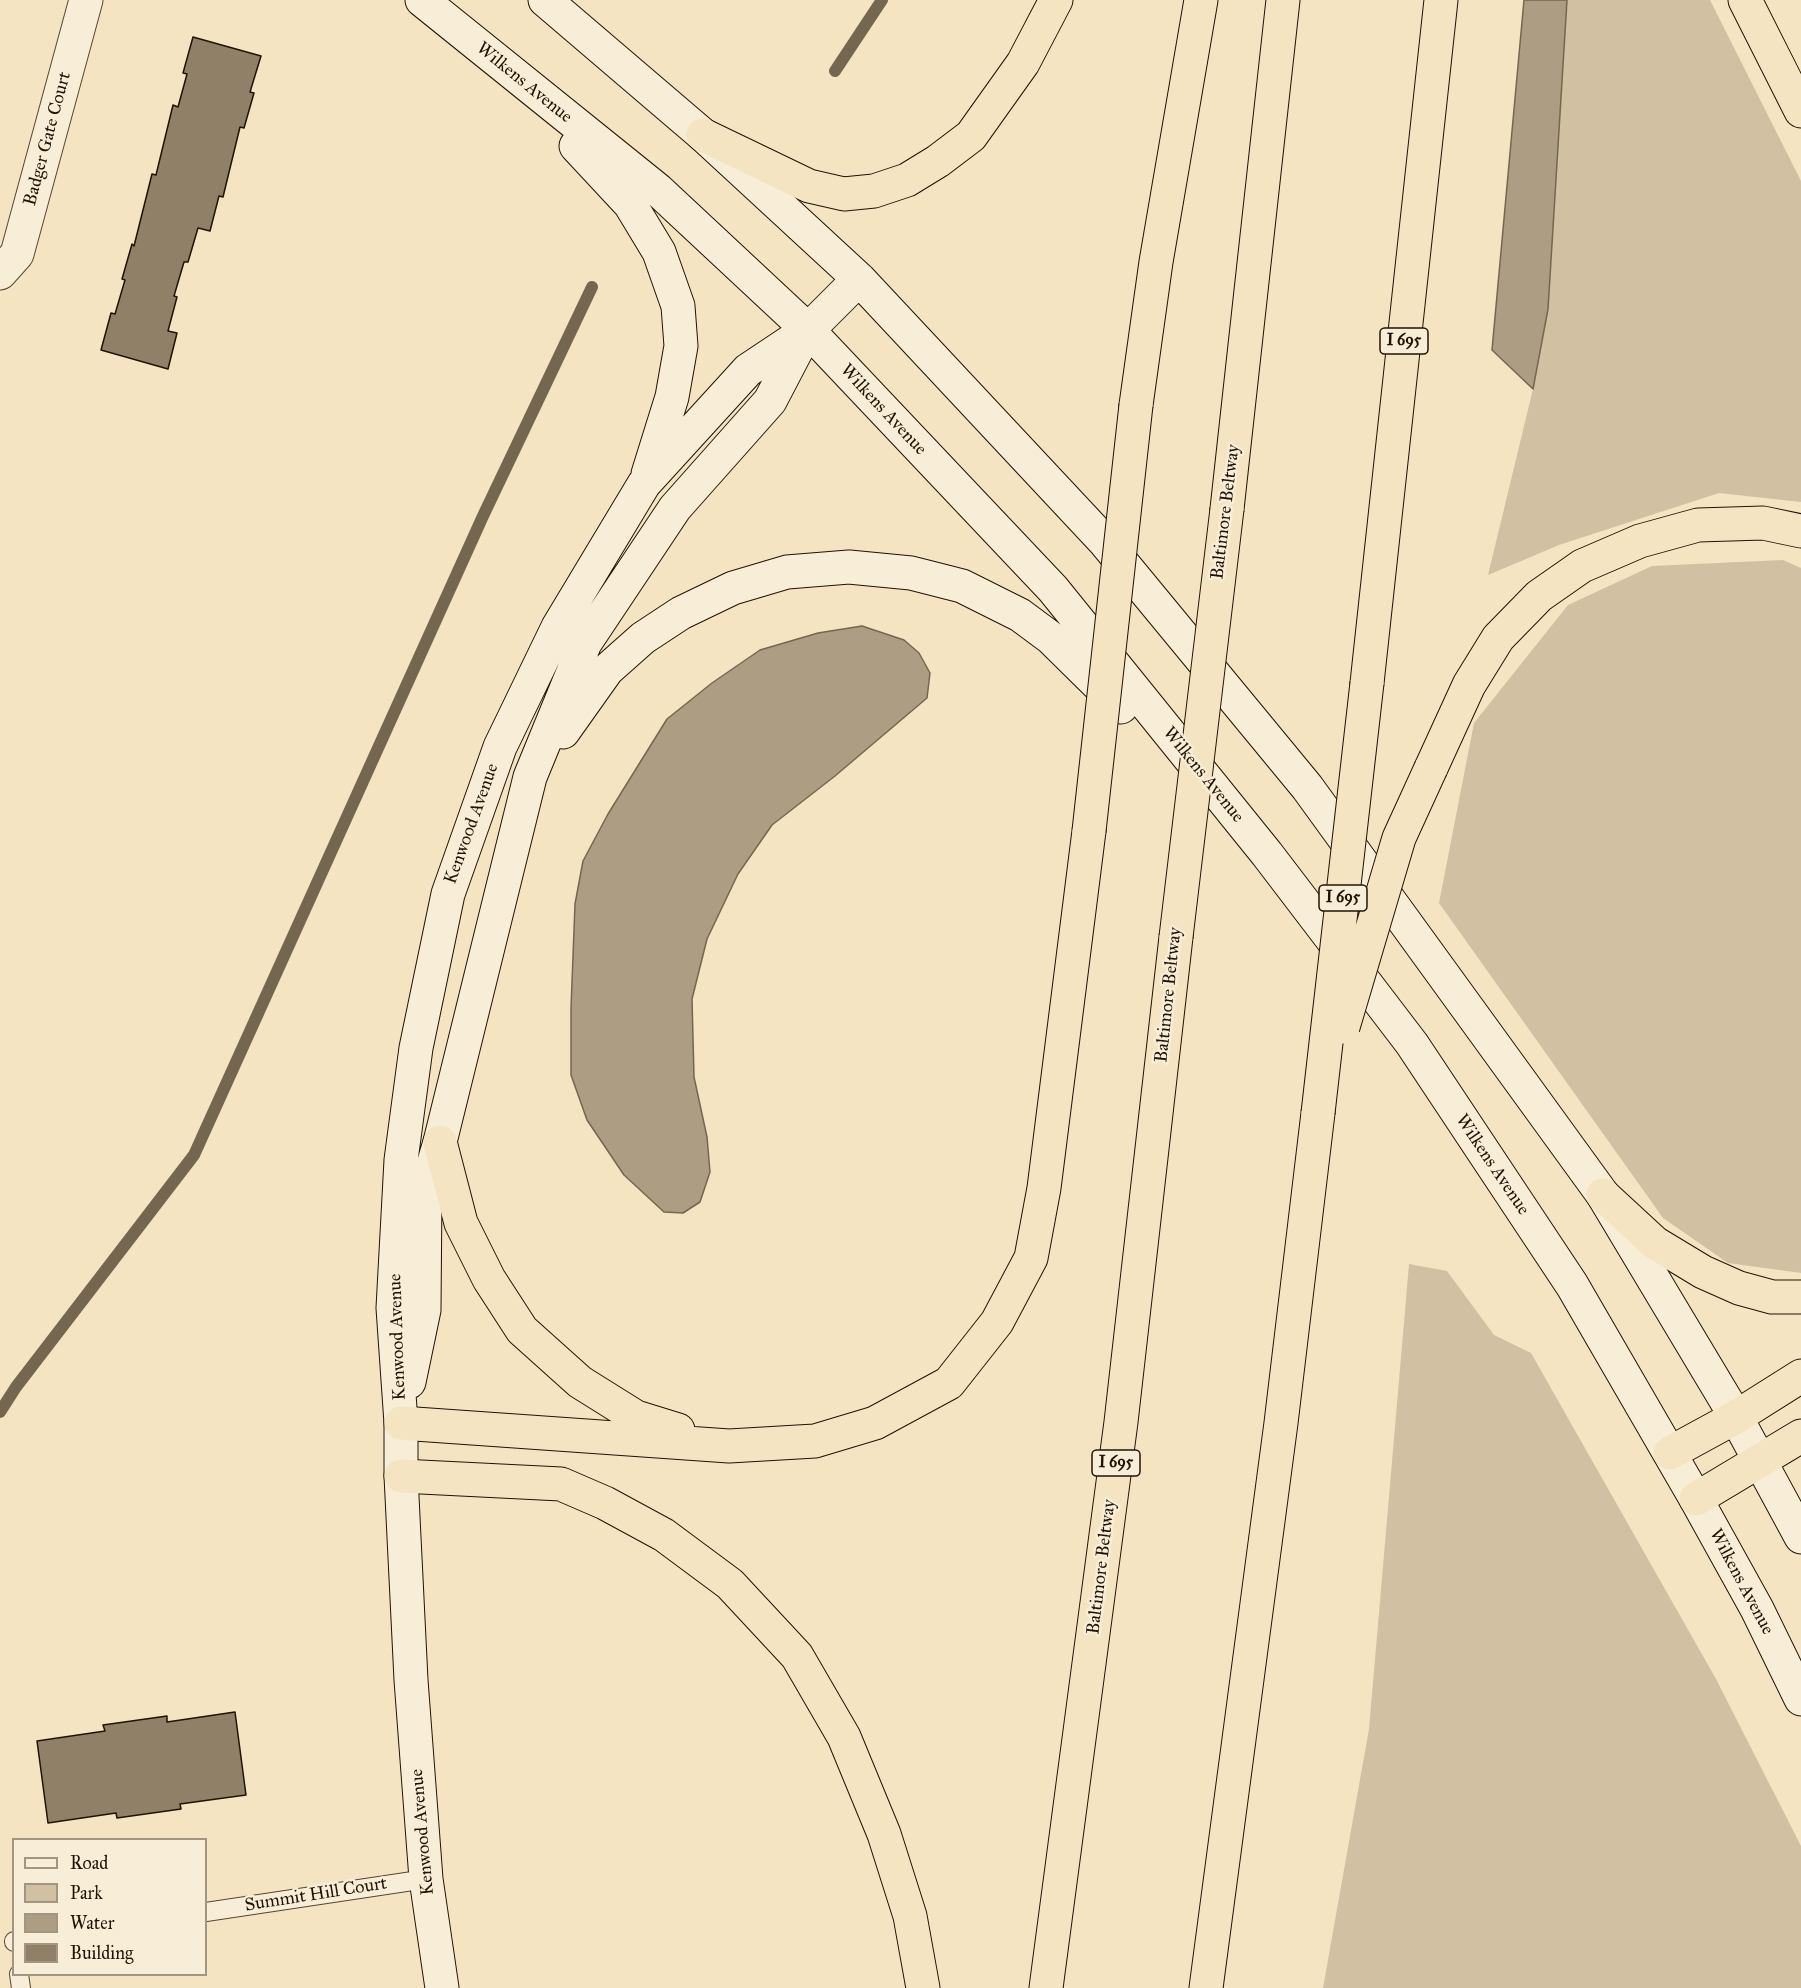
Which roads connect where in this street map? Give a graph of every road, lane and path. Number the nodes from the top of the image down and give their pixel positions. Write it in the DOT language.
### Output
graph roads {
  1 [pos="86,0"];
  2 [pos="422,0"];
  3 [pos="545,0"];
  4 [pos="1056,0"];
  5 [pos="1201,0"];
  6 [pos="1283,0"];
  7 [pos="1441,0"];
  8 [pos="1745,0"];
  9 [pos="492,57"];
  10 [pos="1801,111"];
  11 [pos="703,135"];
  12 [pos="0,273"];
  13 [pos="859,279"];
  14 [pos="807,330"];
  15 [pos="644,484"];
  16 [pos="1801,531"];
  17 [pos="530,777"];
  18 [pos="1267,854"];
  19 [pos="1318,1113"];
  20 [pos="440,1142"];
  21 [pos="1603,1195"];
  22 [pos="1801,1297"];
  23 [pos="1801,1376"];
  24 [pos="1736,1417"];
  25 [pos="401,1423"];
  26 [pos="1801,1436"];
  27 [pos="729,1446"];
  28 [pos="1670,1453"];
  29 [pos="1761,1462"];
  30 [pos="401,1476"];
  31 [pos="1696,1499"];
  32 [pos="1801,1537"];
  33 [pos="1801,1699"];
  34 [pos="426,1879"];
  35 [pos="207,1912"];
  36 [pos="442,1988"];
  37 [pos="923,1988"];
  38 [pos="1046,1988"];
  39 [pos="1206,1988"];
  1 -- 12 [label="main road, Badger Gate Court"];
  2 -- 9 [label="main road, Wilkens Avenue"];
  3 -- 11 [label="main road"];
  4 -- 11 [label="highway"];
  5 -- 27 [label="highway, bridge"];
  6 -- 38 [label="highway, Baltimore Beltway / I 695, bridge"];
  7 -- 19 [label="highway, I 695, bridge"];
  8 -- 10 [label="highway"];
  9 -- 14 [label="main road, Wilkens Avenue"];
  9 -- 15 [label="main road"];
  11 -- 13 [label="main road"];
  13 -- 14 [label="main road, Kenwood Avenue"];
  13 -- 21 [label="main road"];
  14 -- 15 [label="main road, Kenwood Avenue"];
  14 -- 17 [label="main road, Kenwood Avenue"];
  14 -- 18 [label="main road, Wilkens Avenue"];
  15 -- 25 [label="main road, Kenwood Avenue"];
  16 -- 19 [label="highway, bridge"];
  17 -- 18 [label="main road"];
  17 -- 20 [label="main road, Kenwood Avenue"];
  18 -- 28 [label="main road, Wilkens Avenue"];
  19 -- 39 [label="highway, I 695"];
  20 -- 25 [label="main road, Kenwood Avenue"];
  20 -- 27 [label="highway"];
  21 -- 22 [label="highway"];
  21 -- 24 [label="main road"];
  23 -- 24 [label="highway"];
  24 -- 28 [label="highway"];
  24 -- 29 [label="main road"];
  25 -- 27 [label="highway"];
  25 -- 30 [label="main road, Kenwood Avenue"];
  26 -- 29 [label="highway"];
  28 -- 31 [label="main road, Wilkens Avenue"];
  29 -- 31 [label="highway"];
  29 -- 32 [label="main road"];
  30 -- 34 [label="main road, Kenwood Avenue"];
  30 -- 37 [label="highway"];
  31 -- 33 [label="main road, Wilkens Avenue"];
  34 -- 35 [label="lane, Summit Hill Court"];
  34 -- 36 [label="main road, Kenwood Avenue"];
}
